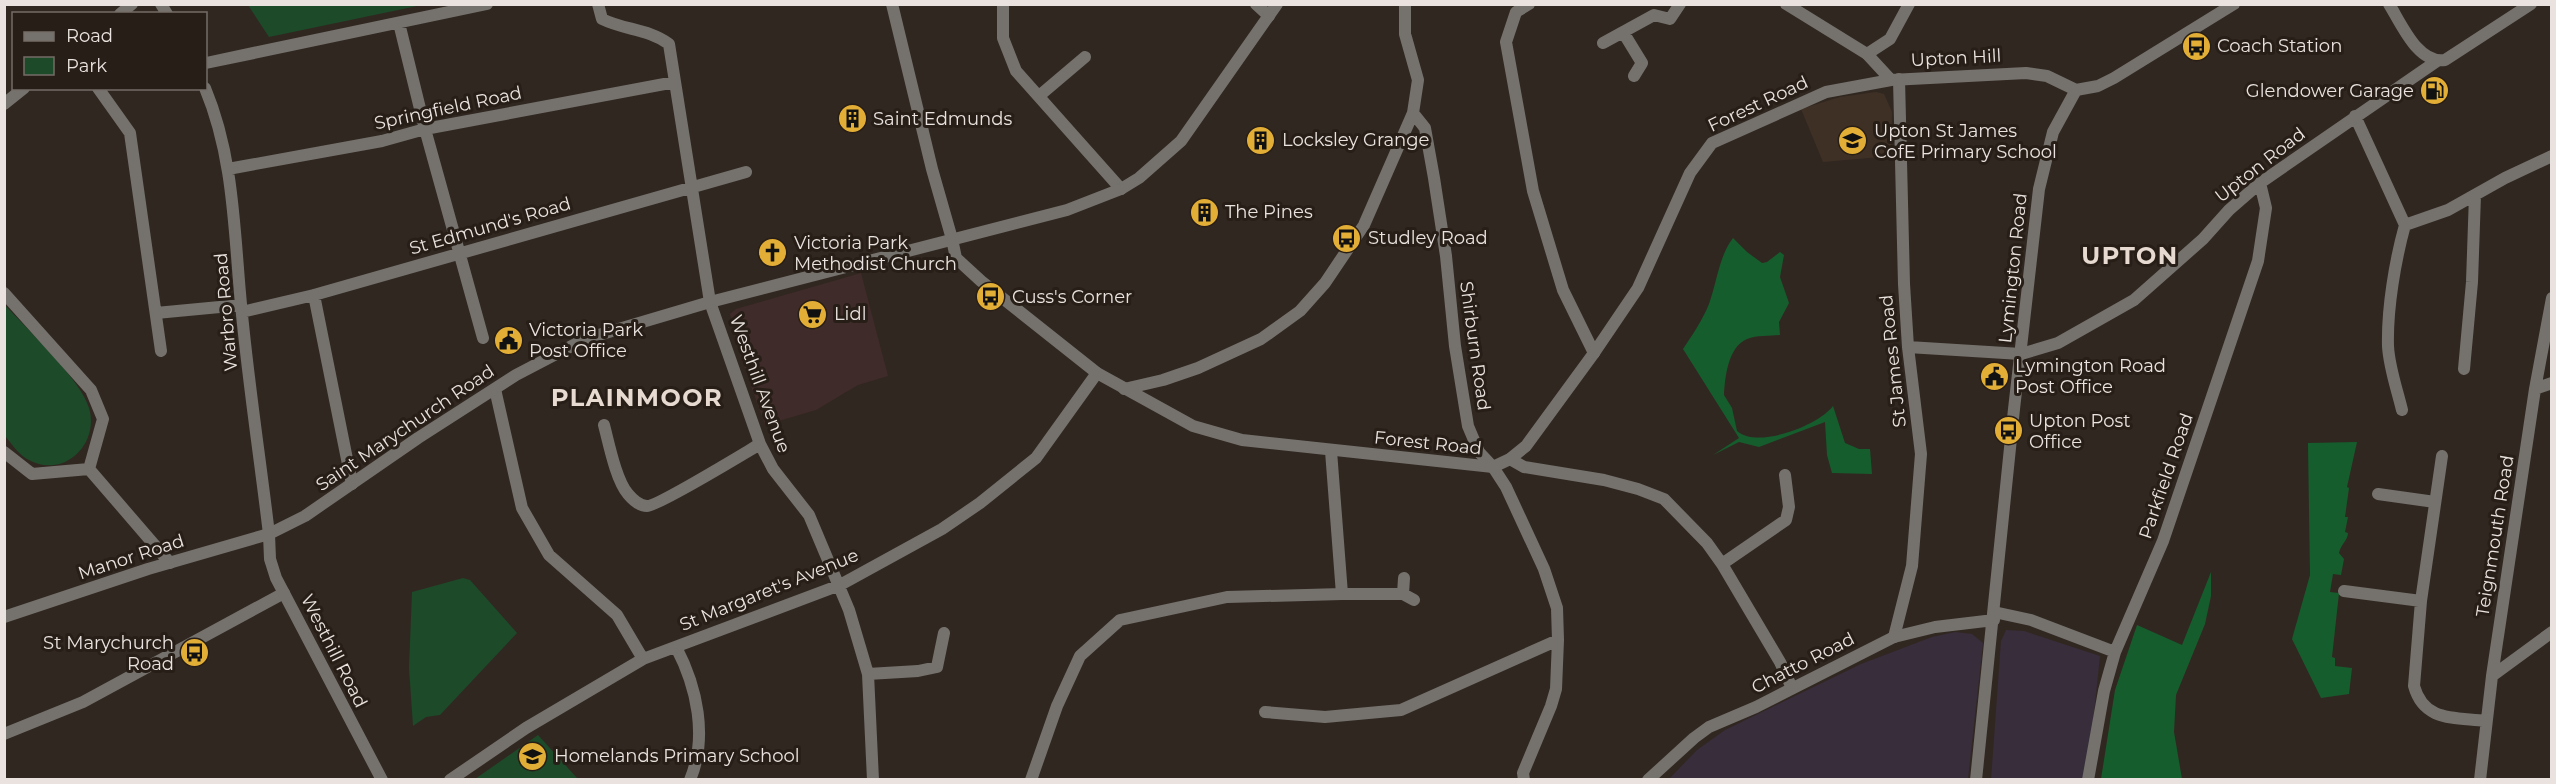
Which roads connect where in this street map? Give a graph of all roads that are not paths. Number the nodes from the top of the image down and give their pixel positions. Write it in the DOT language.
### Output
graph roads {
  1 [pos="487,4"];
  2 [pos="598,4"];
  3 [pos="891,4"];
  4 [pos="1003,4"];
  5 [pos="1256,4"];
  6 [pos="1277,4"];
  7 [pos="1405,4"];
  8 [pos="1529,4"];
  9 [pos="1680,4"];
  10 [pos="1786,4"];
  11 [pos="1909,4"];
  12 [pos="2234,4"];
  13 [pos="2389,4"];
  14 [pos="2531,4"];
  15 [pos="1269,16"];
  16 [pos="399,23"];
  17 [pos="1623,32"];
  18 [pos="1603,43"];
  19 [pos="1867,54"];
  20 [pos="1085,57"];
  21 [pos="2437,61"];
  22 [pos="207,63"];
  23 [pos="1634,76"];
  24 [pos="1895,79"];
  25 [pos="675,82"];
  26 [pos="22,90"];
  27 [pos="99,90"];
  28 [pos="207,90"];
  29 [pos="2076,90"];
  30 [pos="1039,96"];
  31 [pos="4,104"];
  32 [pos="1413,113"];
  33 [pos="2355,116"];
  34 [pos="425,129"];
  35 [pos="2552,156"];
  36 [pos="228,169"];
  37 [pos="746,172"];
  38 [pos="2260,183"];
  39 [pos="693,188"];
  40 [pos="1121,189"];
  41 [pos="2475,195"];
  42 [pos="2405,225"];
  43 [pos="952,240"];
  44 [pos="459,253"];
  45 [pos="4,293"];
  46 [pos="315,295"];
  47 [pos="2552,298"];
  48 [pos="710,302"];
  49 [pos="241,308"];
  50 [pos="156,313"];
  51 [pos="483,338"];
  52 [pos="1908,347"];
  53 [pos="161,351"];
  54 [pos="1594,353"];
  55 [pos="2021,354"];
  56 [pos="2464,369"];
  57 [pos="1097,374"];
  58 [pos="2552,383"];
  59 [pos="2535,388"];
  60 [pos="495,389"];
  61 [pos="1124,389"];
  62 [pos="2402,410"];
  63 [pos="604,425"];
  64 [pos="760,444"];
  65 [pos="1331,451"];
  66 [pos="4,452"];
  67 [pos="2442,456"];
  68 [pos="1510,459"];
  69 [pos="1493,467"];
  70 [pos="89,469"];
  71 [pos="1785,475"];
  72 [pos="352,484"];
  73 [pos="2378,494"];
  74 [pos="2436,502"];
  75 [pos="269,534"];
  76 [pos="170,564"];
  77 [pos="1722,564"];
  78 [pos="1404,578"];
  79 [pos="840,585"];
  80 [pos="2344,591"];
  81 [pos="284,593"];
  82 [pos="1342,594"];
  83 [pos="1403,594"];
  84 [pos="1414,600"];
  85 [pos="2421,601"];
  86 [pos="1994,616"];
  87 [pos="4,617"];
  88 [pos="2552,632"];
  89 [pos="944,633"];
  90 [pos="1894,637"];
  91 [pos="1558,640"];
  92 [pos="676,647"];
  93 [pos="2115,652"];
  94 [pos="643,659"];
  95 [pos="868,674"];
  96 [pos="2492,676"];
  97 [pos="1792,688"];
  98 [pos="1265,712"];
  99 [pos="2486,721"];
  100 [pos="4,734"];
  101 [pos="382,780"];
  102 [pos="450,780"];
  103 [pos="690,780"];
  104 [pos="873,780"];
  105 [pos="1031,780"];
  106 [pos="1524,780"];
  107 [pos="1648,780"];
  108 [pos="1976,780"];
  109 [pos="2088,780"];
  110 [pos="2480,780"];
  1 -- 16 [label="street"];
  2 -- 25 [label="street, Westhill Avenue"];
  3 -- 43 [label="street, Forest Road"];
  4 -- 30 [label="street"];
  5 -- 15 [label="street"];
  6 -- 15 [label="street, Saint Marychurch Road"];
  7 -- 32 [label="street"];
  8 -- 54 [label="street"];
  9 -- 17 [label="street"];
  10 -- 19 [label="street, Upton Hill"];
  11 -- 19 [label="street"];
  12 -- 29 [label="street"];
  13 -- 21 [label="street"];
  14 -- 21 [label="street, Upton Road"];
  15 -- 40 [label="street, Saint Marychurch Road"];
  16 -- 22 [label="street"];
  16 -- 34 [label="street"];
  17 -- 18 [label="street"];
  17 -- 23 [label="street"];
  19 -- 24 [label="street, Upton Hill"];
  20 -- 30 [label="street"];
  21 -- 33 [label="street, Upton Road"];
  24 -- 29 [label="street, Upton Hill"];
  24 -- 52 [label="street, St James Road"];
  24 -- 54 [label="street, Forest Road"];
  25 -- 34 [label="street, Springfield Road"];
  25 -- 39 [label="street, Westhill Avenue"];
  26 -- 31 [label="street"];
  27 -- 50 [label="street"];
  28 -- 36 [label="street, Warbro Road"];
  29 -- 55 [label="street, Lymington Road"];
  30 -- 40 [label="street"];
  32 -- 61 [label="street"];
  32 -- 69 [label="street, Shirburn Road"];
  33 -- 38 [label="street, Upton Road"];
  33 -- 42 [label="street"];
  34 -- 36 [label="street, Springfield Road"];
  34 -- 44 [label="street"];
  35 -- 41 [label="street"];
  36 -- 49 [label="street, Warbro Road"];
  37 -- 39 [label="street, St Edmund's Road"];
  38 -- 55 [label="street, Upton Road"];
  38 -- 93 [label="street, Parkfield Road"];
  39 -- 44 [label="street, St Edmund's Road"];
  39 -- 48 [label="street, Westhill Avenue"];
  40 -- 43 [label="street, Saint Marychurch Road"];
  41 -- 42 [label="street"];
  41 -- 56 [label="street"];
  42 -- 62 [label="street"];
  43 -- 48 [label="street, Saint Marychurch Road"];
  43 -- 57 [label="street, Forest Road"];
  44 -- 46 [label="street, St Edmund's Road"];
  44 -- 51 [label="street"];
  45 -- 70 [label="street"];
  46 -- 49 [label="street, St Edmund's Road"];
  46 -- 72 [label="street"];
  47 -- 59 [label="street, Teignmouth Road"];
  48 -- 60 [label="street, Saint Marychurch Road"];
  48 -- 64 [label="street, Westhill Avenue"];
  49 -- 50 [label="street, St Edmund's Road"];
  49 -- 75 [label="street, Warbro Road"];
  50 -- 53 [label="street"];
  52 -- 55 [label="street, Upton Road"];
  52 -- 90 [label="street, St James Road"];
  54 -- 68 [label="street, Forest Road"];
  55 -- 86 [label="street, Lymington Road"];
  57 -- 61 [label="street, Forest Road"];
  57 -- 79 [label="street, St Margaret's Avenue"];
  58 -- 59 [label="street"];
  59 -- 96 [label="street, Teignmouth Road"];
  60 -- 72 [label="street, Saint Marychurch Road"];
  60 -- 94 [label="street"];
  61 -- 65 [label="street, Forest Road"];
  63 -- 64 [label="street"];
  64 -- 79 [label="street, Westhill Avenue"];
  65 -- 69 [label="street, Forest Road"];
  65 -- 82 [label="street"];
  66 -- 70 [label="street"];
  67 -- 74 [label="street"];
  68 -- 69 [label="street, Forest Road"];
  68 -- 77 [label="street"];
  69 -- 91 [label="street, Shirburn Road"];
  70 -- 76 [label="street"];
  71 -- 77 [label="street"];
  72 -- 75 [label="street, Saint Marychurch Road"];
  73 -- 74 [label="street"];
  74 -- 85 [label="street"];
  75 -- 76 [label="street, Manor Road"];
  75 -- 81 [label="street, Westhill Road"];
  76 -- 87 [label="street, Manor Road"];
  77 -- 97 [label="street"];
  78 -- 83 [label="street"];
  79 -- 92 [label="street, St Margaret's Avenue"];
  79 -- 95 [label="street, Westhill Avenue"];
  80 -- 85 [label="street"];
  81 -- 100 [label="street"];
  81 -- 101 [label="street, Westhill Road"];
  82 -- 83 [label="street"];
  82 -- 105 [label="street"];
  83 -- 84 [label="street"];
  85 -- 99 [label="street"];
  86 -- 90 [label="street, Chatto Road"];
  86 -- 93 [label="street, Chatto Road"];
  86 -- 108 [label="street, Lymington Road"];
  88 -- 96 [label="street"];
  89 -- 95 [label="street"];
  90 -- 97 [label="street, Chatto Road"];
  91 -- 98 [label="street"];
  91 -- 106 [label="street, Shirburn Road"];
  92 -- 94 [label="street, St Margaret's Avenue"];
  92 -- 103 [label="street"];
  93 -- 109 [label="street, Parkfield Road"];
  94 -- 102 [label="street, St Margaret's Avenue"];
  95 -- 104 [label="street, Westhill Avenue"];
  96 -- 99 [label="street, Teignmouth Road"];
  97 -- 107 [label="street, Chatto Road"];
  99 -- 110 [label="street, Teignmouth Road"];
}
